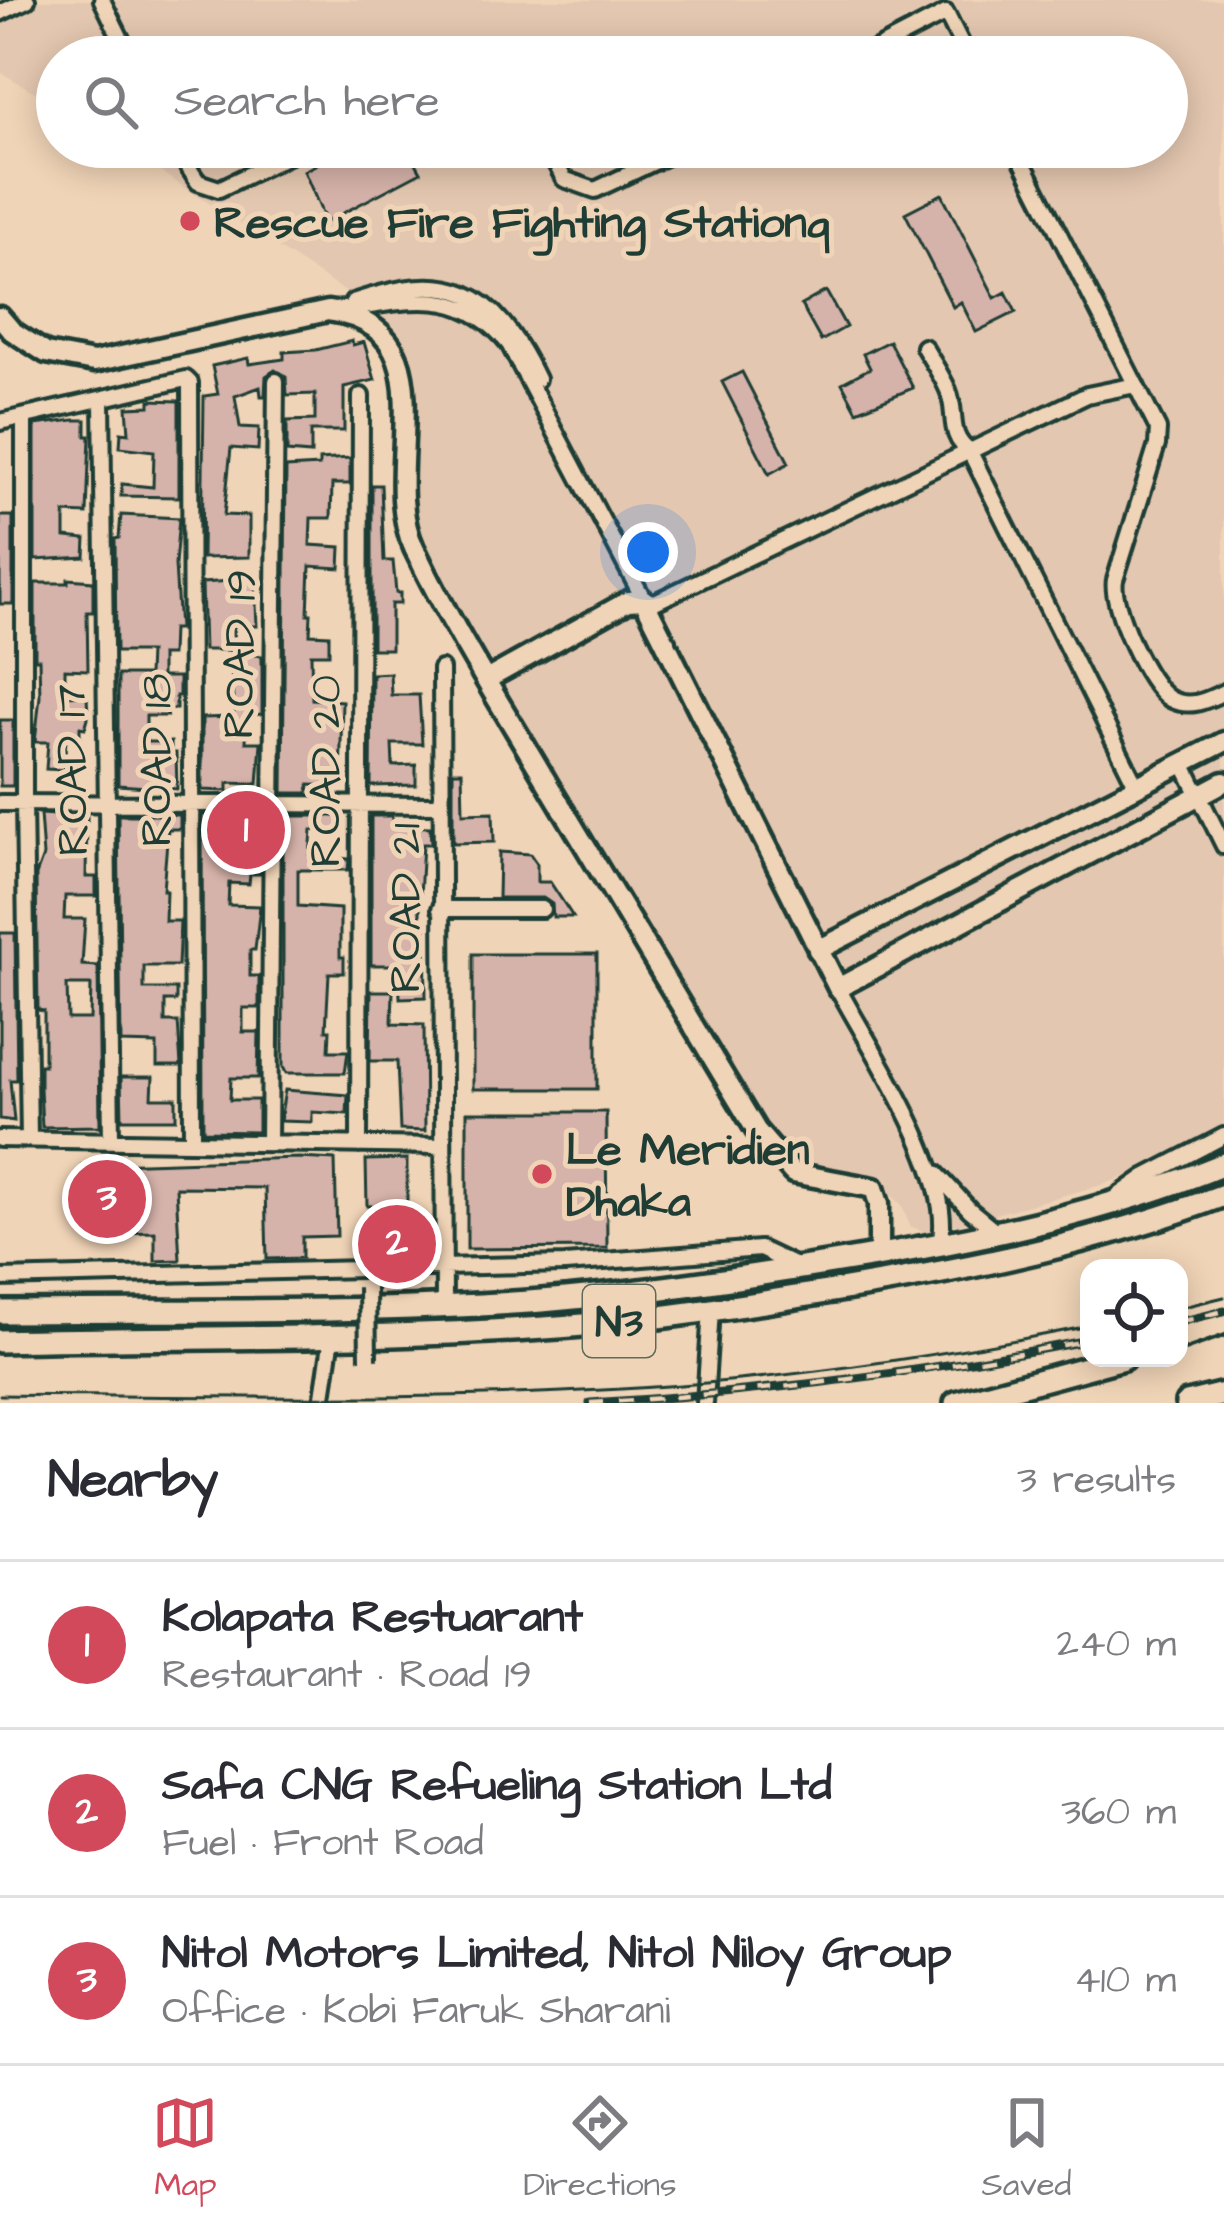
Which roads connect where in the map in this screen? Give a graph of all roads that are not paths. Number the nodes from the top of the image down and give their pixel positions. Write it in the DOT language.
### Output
graph roads {
  1 [pos="27,0"];
  2 [pos="102,0"];
  3 [pos="0,13"];
  4 [pos="120,36"];
  5 [pos="903,36"];
  6 [pos="957,36"];
  7 [pos="188,168"];
  8 [pos="265,168"];
  9 [pos="558,168"];
  10 [pos="642,168"];
  11 [pos="1026,168"];
  12 [pos="328,310"];
  13 [pos="0,316"];
  14 [pos="925,347"];
  15 [pos="276,381"];
  16 [pos="1136,385"];
  17 [pos="362,396"];
  18 [pos="102,399"];
  19 [pos="24,417"];
  20 [pos="0,422"];
  21 [pos="970,452"];
  22 [pos="644,600"];
  23 [pos="441,669"];
  24 [pos="486,680"];
  25 [pos="1224,692"];
  26 [pos="1224,742"];
  27 [pos="1183,764"];
  28 [pos="1224,782"];
  29 [pos="1136,787"];
  30 [pos="1198,795"];
  31 [pos="0,803"];
  32 [pos="23,803"];
  33 [pos="106,803"];
  34 [pos="192,804"];
  35 [pos="272,804"];
  36 [pos="360,804"];
  37 [pos="441,805"];
  38 [pos="1224,846"];
  39 [pos="440,909"];
  40 [pos="542,909"];
  41 [pos="818,950"];
  42 [pos="838,988"];
  43 [pos="1224,1136"];
  44 [pos="0,1138"];
  45 [pos="29,1139"];
  46 [pos="111,1140"];
  47 [pos="192,1142"];
  48 [pos="269,1143"];
  49 [pos="359,1145"];
  50 [pos="440,1147"];
  51 [pos="1224,1164"];
  52 [pos="933,1170"];
  53 [pos="1224,1195"];
  54 [pos="1109,1203"];
  55 [pos="999,1233"];
  56 [pos="939,1246"];
  57 [pos="879,1256"];
  58 [pos="444,1268"];
  59 [pos="801,1268"];
  60 [pos="0,1278"];
  61 [pos="367,1287"];
  62 [pos="444,1305"];
  63 [pos="711,1309"];
  64 [pos="0,1312"];
  65 [pos="1224,1322"];
  66 [pos="1188,1335"];
  67 [pos="332,1336"];
  68 [pos="0,1341"];
  69 [pos="368,1359"];
  70 [pos="1090,1367"];
  71 [pos="1224,1394"];
  72 [pos="322,1403"];
  73 [pos="705,1403"];
  74 [pos="956,1403"];
  75 [pos="1187,1403"];
  1 -- 3 [label="street"];
  2 -- 4 [label="street"];
  5 -- 6 [label="street"];
  7 -- 8 [label="street"];
  9 -- 10 [label="street"];
  11 -- 16 [label="street"];
  12 -- 13 [label="main road"];
  12 -- 22 [label="street"];
  12 -- 24 [label="main road"];
  14 -- 21 [label="street"];
  15 -- 35 [label="street, ROAD 19"];
  16 -- 21 [label="street"];
  16 -- 25 [label="street"];
  17 -- 36 [label="street, ROAD 20"];
  18 -- 19 [label="street"];
  18 -- 33 [label="street, ROAD 17"];
  18 -- 34 [label="street, ROAD 18"];
  19 -- 20 [label="street"];
  19 -- 32 [label="street"];
  21 -- 22 [label="street"];
  21 -- 29 [label="street"];
  22 -- 24 [label="main road"];
  22 -- 41 [label="main road"];
  23 -- 37 [label="street, ROAD 21"];
  24 -- 57 [label="main road"];
  26 -- 27 [label="main road"];
  27 -- 29 [label="main road"];
  27 -- 30 [label="street"];
  28 -- 30 [label="main road"];
  29 -- 41 [label="main road"];
  30 -- 38 [label="street"];
  30 -- 42 [label="main road"];
  31 -- 32 [label="street"];
  32 -- 33 [label="street"];
  32 -- 45 [label="street"];
  33 -- 34 [label="street"];
  33 -- 46 [label="street, ROAD 17"];
  34 -- 35 [label="street"];
  34 -- 47 [label="street, ROAD 18"];
  35 -- 36 [label="street"];
  35 -- 48 [label="street, ROAD 19"];
  36 -- 37 [label="street"];
  36 -- 49 [label="street, ROAD 20"];
  37 -- 39 [label="street, ROAD 21"];
  39 -- 40 [label="street"];
  39 -- 50 [label="street, ROAD 21"];
  41 -- 42 [label="main road"];
  42 -- 52 [label="street"];
  43 -- 54 [label="street"];
  44 -- 45 [label="street"];
  45 -- 46 [label="street"];
  46 -- 47 [label="street"];
  47 -- 48 [label="street"];
  48 -- 49 [label="street"];
  49 -- 50 [label="street"];
  50 -- 58 [label="street, ROAD 21"];
  51 -- 54 [label="highway, N3"];
  52 -- 55 [label="street"];
  52 -- 56 [label="street"];
  53 -- 63 [label="highway, N3"];
  54 -- 55 [label="highway, N3"];
  55 -- 56 [label="highway, N3"];
  56 -- 57 [label="highway, N3"];
  57 -- 59 [label="highway, N3"];
  58 -- 59 [label="street"];
  58 -- 60 [label="street"];
  58 -- 62 [label="street, ROAD 21"];
  59 -- 62 [label="highway, N3"];
  61 -- 69 [label="street, bridge"];
  62 -- 64 [label="highway, N3"];
  63 -- 67 [label="highway, N3"];
  63 -- 73 [label="street"];
  65 -- 66 [label="highway"];
  67 -- 68 [label="highway, N3"];
  67 -- 72 [label="street"];
  70 -- 74 [label="highway"];
  71 -- 75 [label="highway"];
}
